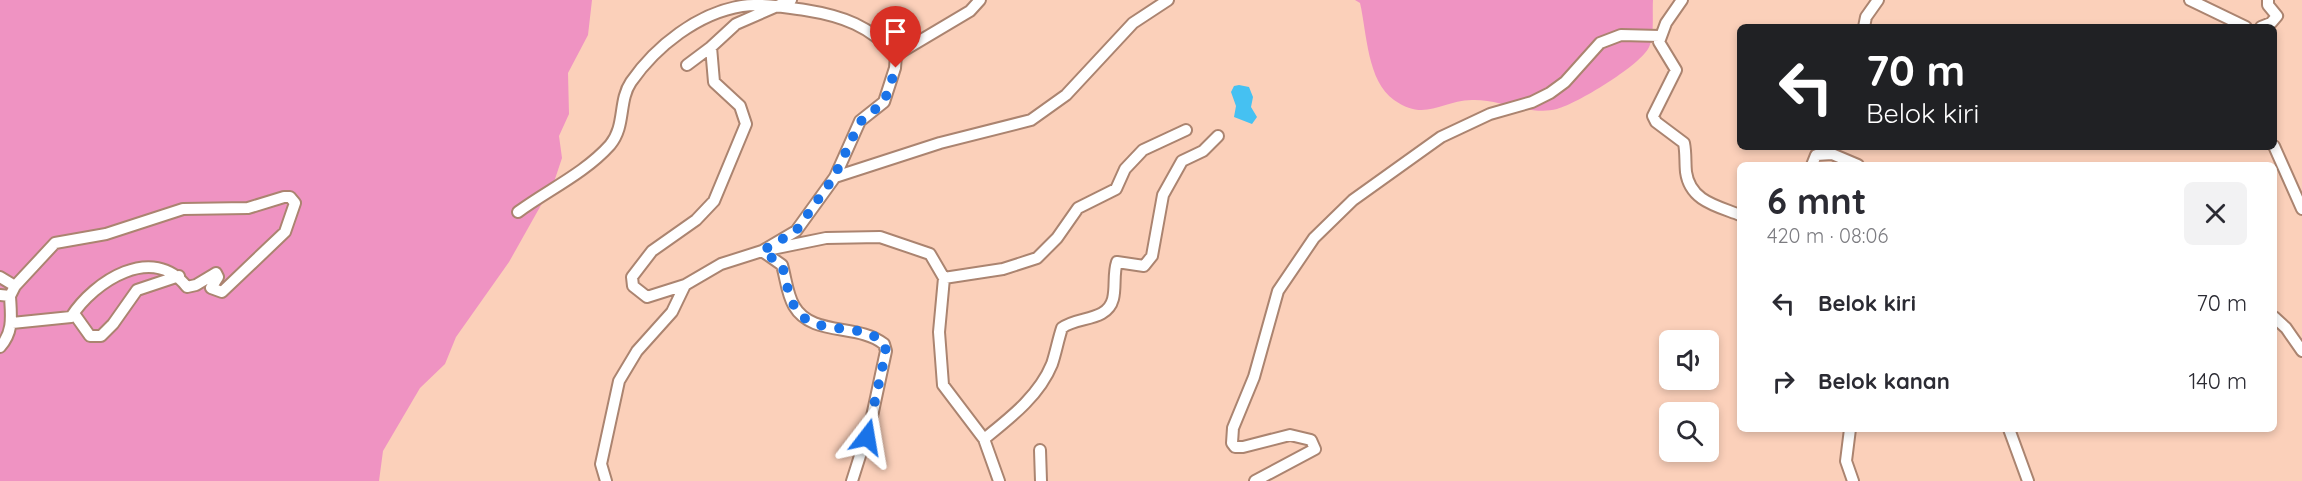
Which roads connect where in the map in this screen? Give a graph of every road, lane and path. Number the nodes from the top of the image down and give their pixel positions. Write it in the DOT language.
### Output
graph roads {
  1 [pos="791,0"];
  2 [pos="980,0"];
  3 [pos="1168,0"];
  4 [pos="1682,0"];
  5 [pos="1878,0"];
  6 [pos="2190,0"];
  7 [pos="2268,0"];
  8 [pos="777,6"];
  9 [pos="1865,24"];
  10 [pos="2240,24"];
  11 [pos="2268,24"];
  12 [pos="1660,36"];
  13 [pos="711,47"];
  14 [pos="896,55"];
  15 [pos="687,65"];
  16 [pos="1186,130"];
  17 [pos="1218,136"];
  18 [pos="2276,150"];
  19 [pos="1815,156"];
  20 [pos="1851,162"];
  21 [pos="834,177"];
  22 [pos="2302,209"];
  23 [pos="518,212"];
  24 [pos="1737,214"];
  25 [pos="762,251"];
  26 [pos="178,276"];
  27 [pos="0,277"];
  28 [pos="944,278"];
  29 [pos="686,285"];
  30 [pos="8,292"];
  31 [pos="71,317"];
  32 [pos="2277,320"];
  33 [pos="12,323"];
  34 [pos="0,347"];
  35 [pos="2302,351"];
  36 [pos="1850,432"];
  37 [pos="2009,432"];
  38 [pos="984,439"];
  39 [pos="1040,450"];
  40 [pos="606,481"];
  41 [pos="852,481"];
  42 [pos="999,481"];
  43 [pos="1041,481"];
  44 [pos="1255,481"];
  45 [pos="1852,481"];
  46 [pos="2028,481"];
  1 -- 8 [label="street"];
  2 -- 14 [label="street"];
  3 -- 21 [label="street"];
  4 -- 12 [label="street"];
  5 -- 9 [label="street"];
  6 -- 10 [label="street"];
  7 -- 11 [label="street"];
  8 -- 13 [label="street"];
  8 -- 14 [label="street"];
  8 -- 23 [label="street"];
  12 -- 24 [label="street"];
  12 -- 44 [label="street"];
  13 -- 15 [label="street"];
  13 -- 29 [label="street"];
  14 -- 21 [label="street"];
  16 -- 28 [label="street"];
  17 -- 38 [label="street"];
  18 -- 22 [label="street"];
  19 -- 20 [label="street"];
  21 -- 25 [label="street"];
  25 -- 28 [label="street"];
  25 -- 29 [label="street"];
  25 -- 41 [label="street"];
  26 -- 30 [label="street"];
  26 -- 31 [label="street"];
  26 -- 31 [label="street"];
  27 -- 30 [label="street"];
  28 -- 38 [label="street"];
  29 -- 40 [label="street"];
  30 -- 33 [label="street"];
  31 -- 33 [label="street"];
  32 -- 35 [label="street"];
  33 -- 34 [label="street"];
  36 -- 45 [label="street"];
  37 -- 46 [label="street"];
  38 -- 42 [label="street"];
  39 -- 43 [label="street"];
}
